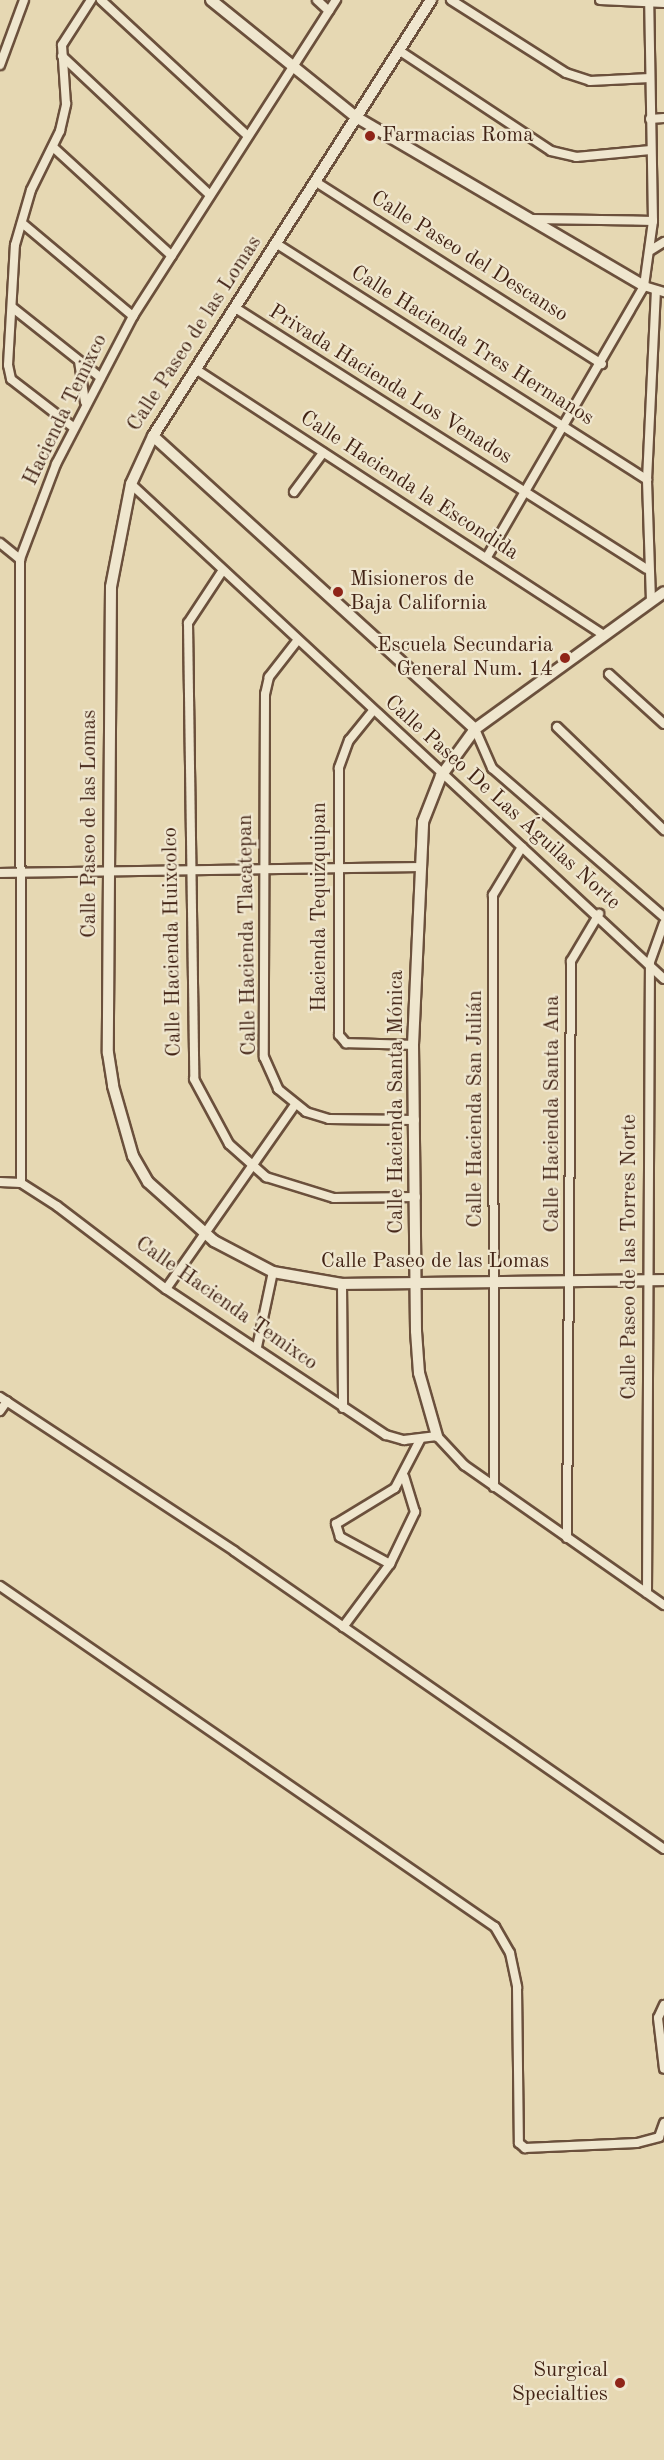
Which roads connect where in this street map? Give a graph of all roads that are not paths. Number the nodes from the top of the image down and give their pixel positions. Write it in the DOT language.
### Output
graph roads {
  1 [pos="24,0"];
  2 [pos="92,0"];
  3 [pos="101,0"];
  4 [pos="211,0"];
  5 [pos="317,0"];
  6 [pos="336,0"];
  7 [pos="431,0"];
  8 [pos="452,0"];
  9 [pos="600,0"];
  10 [pos="649,2"];
  11 [pos="664,3"];
  12 [pos="329,10"];
  13 [pos="400,51"];
  14 [pos="62,56"];
  15 [pos="0,65"];
  16 [pos="288,67"];
  17 [pos="650,78"];
  18 [pos="356,117"];
  19 [pos="664,118"];
  20 [pos="650,120"];
  21 [pos="248,136"];
  22 [pos="53,147"];
  23 [pos="651,150"];
  24 [pos="316,182"];
  25 [pos="210,195"];
  26 [pos="528,219"];
  27 [pos="653,221"];
  28 [pos="22,223"];
  29 [pos="664,242"];
  30 [pos="277,244"];
  31 [pos="651,250"];
  32 [pos="172,256"];
  33 [pos="644,286"];
  34 [pos="660,291"];
  35 [pos="13,308"];
  36 [pos="237,309"];
  37 [pos="133,316"];
  38 [pos="78,359"];
  39 [pos="602,364"];
  40 [pos="197,370"];
  41 [pos="101,378"];
  42 [pos="85,404"];
  43 [pos="565,426"];
  44 [pos="73,427"];
  45 [pos="153,436"];
  46 [pos="323,453"];
  47 [pos="647,480"];
  48 [pos="130,484"];
  49 [pos="294,492"];
  50 [pos="525,492"];
  51 [pos="0,543"];
  52 [pos="487,557"];
  53 [pos="20,559"];
  54 [pos="647,569"];
  55 [pos="221,573"];
  56 [pos="664,592"];
  57 [pos="651,601"];
  58 [pos="601,633"];
  59 [pos="297,641"];
  60 [pos="609,674"];
  61 [pos="372,712"];
  62 [pos="664,724"];
  63 [pos="557,727"];
  64 [pos="475,729"];
  65 [pos="441,776"];
  66 [pos="664,830"];
  67 [pos="522,847"];
  68 [pos="418,867"];
  69 [pos="336,868"];
  70 [pos="190,870"];
  71 [pos="264,870"];
  72 [pos="0,873"];
  73 [pos="21,873"];
  74 [pos="107,873"];
  75 [pos="599,914"];
  76 [pos="664,917"];
  77 [pos="664,922"];
  78 [pos="650,962"];
  79 [pos="664,979"];
  80 [pos="413,1045"];
  81 [pos="294,1106"];
  82 [pos="415,1120"];
  83 [pos="251,1168"];
  84 [pos="0,1182"];
  85 [pos="21,1183"];
  86 [pos="416,1197"];
  87 [pos="204,1233"];
  88 [pos="273,1272"];
  89 [pos="648,1279"];
  90 [pos="664,1280"];
  91 [pos="571,1281"];
  92 [pos="495,1282"];
  93 [pos="417,1283"];
  94 [pos="342,1284"];
  95 [pos="166,1288"];
  96 [pos="257,1347"];
  97 [pos="3,1399"];
  98 [pos="343,1408"];
  99 [pos="0,1411"];
  100 [pos="437,1436"];
  101 [pos="420,1440"];
  102 [pos="404,1477"];
  103 [pos="494,1487"];
  104 [pos="567,1538"];
  105 [pos="390,1564"];
  106 [pos="0,1587"];
  107 [pos="646,1593"];
  108 [pos="664,1605"];
  109 [pos="343,1627"];
  110 [pos="664,1849"];
  111 [pos="664,2005"];
  112 [pos="664,2069"];
  113 [pos="664,2124"];
  1 -- 15 [label="street"];
  2 -- 14 [label="street"];
  3 -- 21 [label="street"];
  4 -- 16 [label="street"];
  5 -- 12 [label="street"];
  6 -- 12 [label="street, Hacienda Temixco"];
  7 -- 13 [label="street, Calle Paseo de las Lomas"];
  8 -- 17 [label="street"];
  9 -- 10 [label="street"];
  10 -- 11 [label="street"];
  10 -- 17 [label="street"];
  12 -- 16 [label="street, Hacienda Temixco"];
  13 -- 18 [label="street, Calle Paseo de las Lomas"];
  13 -- 23 [label="street"];
  14 -- 22 [label="street"];
  14 -- 25 [label="street"];
  16 -- 18 [label="street"];
  16 -- 21 [label="street, Hacienda Temixco"];
  17 -- 20 [label="street"];
  18 -- 24 [label="street, Calle Paseo de las Lomas"];
  18 -- 26 [label="street"];
  19 -- 20 [label="street"];
  20 -- 23 [label="street"];
  21 -- 25 [label="street, Hacienda Temixco"];
  22 -- 28 [label="street"];
  22 -- 32 [label="street"];
  23 -- 27 [label="street"];
  24 -- 30 [label="street, Calle Paseo de las Lomas"];
  24 -- 39 [label="street, Calle Paseo del Descanso"];
  25 -- 32 [label="street, Hacienda Temixco"];
  26 -- 27 [label="street"];
  26 -- 33 [label="street"];
  27 -- 31 [label="street"];
  28 -- 35 [label="street"];
  28 -- 37 [label="street"];
  29 -- 31 [label="street"];
  30 -- 36 [label="street, Calle Paseo de las Lomas"];
  30 -- 43 [label="street, Calle Hacienda Tres Hermanos"];
  31 -- 33 [label="street"];
  32 -- 37 [label="street, Hacienda Temixco"];
  33 -- 34 [label="street"];
  33 -- 39 [label="street"];
  34 -- 47 [label="street"];
  35 -- 38 [label="street"];
  35 -- 44 [label="street"];
  36 -- 40 [label="street, Calle Paseo de las Lomas"];
  36 -- 50 [label="street, Privada Hacienda Los Venados"];
  37 -- 41 [label="street, Hacienda Temixco"];
  38 -- 41 [label="street"];
  38 -- 42 [label="street"];
  39 -- 43 [label="street"];
  40 -- 45 [label="street, Calle Paseo de las Lomas"];
  40 -- 46 [label="street, Calle Hacienda la Escondida"];
  41 -- 42 [label="street, Hacienda Temixco"];
  42 -- 44 [label="street, Hacienda Temixco"];
  43 -- 47 [label="street, Calle Hacienda Tres Hermanos"];
  43 -- 50 [label="street"];
  44 -- 53 [label="street, Hacienda Temixco"];
  45 -- 48 [label="street, Calle Paseo de las Lomas"];
  45 -- 64 [label="street"];
  46 -- 49 [label="street"];
  46 -- 52 [label="street, Calle Hacienda la Escondida"];
  47 -- 54 [label="street"];
  48 -- 55 [label="street, Calle Paseo De Las Águilas Norte"];
  48 -- 74 [label="street, Calle Paseo de las Lomas"];
  50 -- 52 [label="street"];
  50 -- 54 [label="street, Privada Hacienda Los Venados"];
  51 -- 53 [label="street"];
  52 -- 58 [label="street, Calle Hacienda la Escondida"];
  53 -- 73 [label="street, Hacienda Temixco"];
  54 -- 57 [label="street"];
  55 -- 59 [label="street, Calle Paseo De Las Águilas Norte"];
  55 -- 70 [label="street, Calle Hacienda Huixcolco"];
  56 -- 57 [label="street, Calle Hacienda Santa Mónica"];
  57 -- 58 [label="street, Calle Hacienda Santa Mónica"];
  58 -- 64 [label="street, Calle Hacienda Santa Mónica"];
  59 -- 61 [label="street, Calle Paseo De Las Águilas Norte"];
  59 -- 71 [label="street, Calle Hacienda Tlacatepan"];
  60 -- 62 [label="street"];
  61 -- 65 [label="street, Calle Paseo De Las Águilas Norte"];
  61 -- 69 [label="street, Hacienda Tequizquipan"];
  63 -- 66 [label="street"];
  64 -- 65 [label="street, Calle Hacienda Santa Mónica"];
  64 -- 76 [label="street"];
  65 -- 67 [label="street, Calle Paseo De Las Águilas Norte"];
  65 -- 68 [label="street, Calle Hacienda Santa Mónica"];
  67 -- 75 [label="street, Calle Paseo De Las Águilas Norte"];
  67 -- 92 [label="street, Calle Hacienda San Julián"];
  68 -- 69 [label="street"];
  68 -- 80 [label="street, Calle Hacienda Santa Mónica"];
  69 -- 71 [label="street"];
  69 -- 80 [label="street, Hacienda Tequizquipan"];
  70 -- 71 [label="street"];
  70 -- 74 [label="street"];
  70 -- 83 [label="street, Calle Hacienda Huixcolco"];
  71 -- 81 [label="street, Calle Hacienda Tlacatepan"];
  72 -- 73 [label="street"];
  73 -- 74 [label="street"];
  73 -- 85 [label="street, Hacienda Temixco"];
  74 -- 87 [label="street, Calle Paseo de las Lomas"];
  75 -- 78 [label="street, Calle Paseo De Las Águilas Norte"];
  75 -- 91 [label="street, Calle Hacienda Santa Ana"];
  77 -- 78 [label="street, Calle Paseo de las Torres Norte"];
  78 -- 79 [label="street, Calle Paseo De Las Águilas Norte"];
  78 -- 89 [label="street, Calle Paseo de las Torres Norte"];
  80 -- 82 [label="street, Calle Hacienda Santa Mónica"];
  81 -- 82 [label="street"];
  81 -- 83 [label="street"];
  82 -- 86 [label="street, Calle Hacienda Santa Mónica"];
  83 -- 86 [label="street, Calle Hacienda Huixcolco"];
  83 -- 87 [label="street"];
  84 -- 85 [label="street"];
  85 -- 95 [label="street, Calle Hacienda Temixco"];
  86 -- 93 [label="street, Calle Hacienda Santa Mónica"];
  87 -- 88 [label="street, Calle Paseo de las Lomas"];
  87 -- 95 [label="street"];
  88 -- 94 [label="street, Calle Paseo de las Lomas"];
  88 -- 96 [label="street"];
  89 -- 90 [label="street, Calle Paseo de las Lomas"];
  89 -- 91 [label="street, Calle Paseo de las Lomas"];
  89 -- 107 [label="street, Calle Paseo de las Torres Norte"];
  91 -- 92 [label="street, Calle Paseo de las Lomas"];
  91 -- 104 [label="street, Calle Hacienda Santa Ana"];
  92 -- 93 [label="street, Calle Paseo de las Lomas"];
  92 -- 103 [label="street, Calle Hacienda San Julián"];
  93 -- 94 [label="street, Calle Paseo de las Lomas"];
  93 -- 100 [label="street, Calle Hacienda Santa Mónica"];
  94 -- 98 [label="street"];
  95 -- 96 [label="street, Calle Hacienda Temixco"];
  96 -- 98 [label="street, Calle Hacienda Temixco"];
  97 -- 99 [label="street"];
  97 -- 109 [label="street"];
  98 -- 101 [label="street, Calle Hacienda Temixco"];
  100 -- 101 [label="street, Calle Hacienda Temixco"];
  100 -- 103 [label="street"];
  101 -- 102 [label="street"];
  102 -- 105 [label="street"];
  102 -- 105 [label="street"];
  103 -- 104 [label="street"];
  104 -- 107 [label="street"];
  105 -- 109 [label="street"];
  106 -- 113 [label="street"];
  107 -- 108 [label="street"];
  109 -- 110 [label="street"];
  111 -- 112 [label="street"];
}
